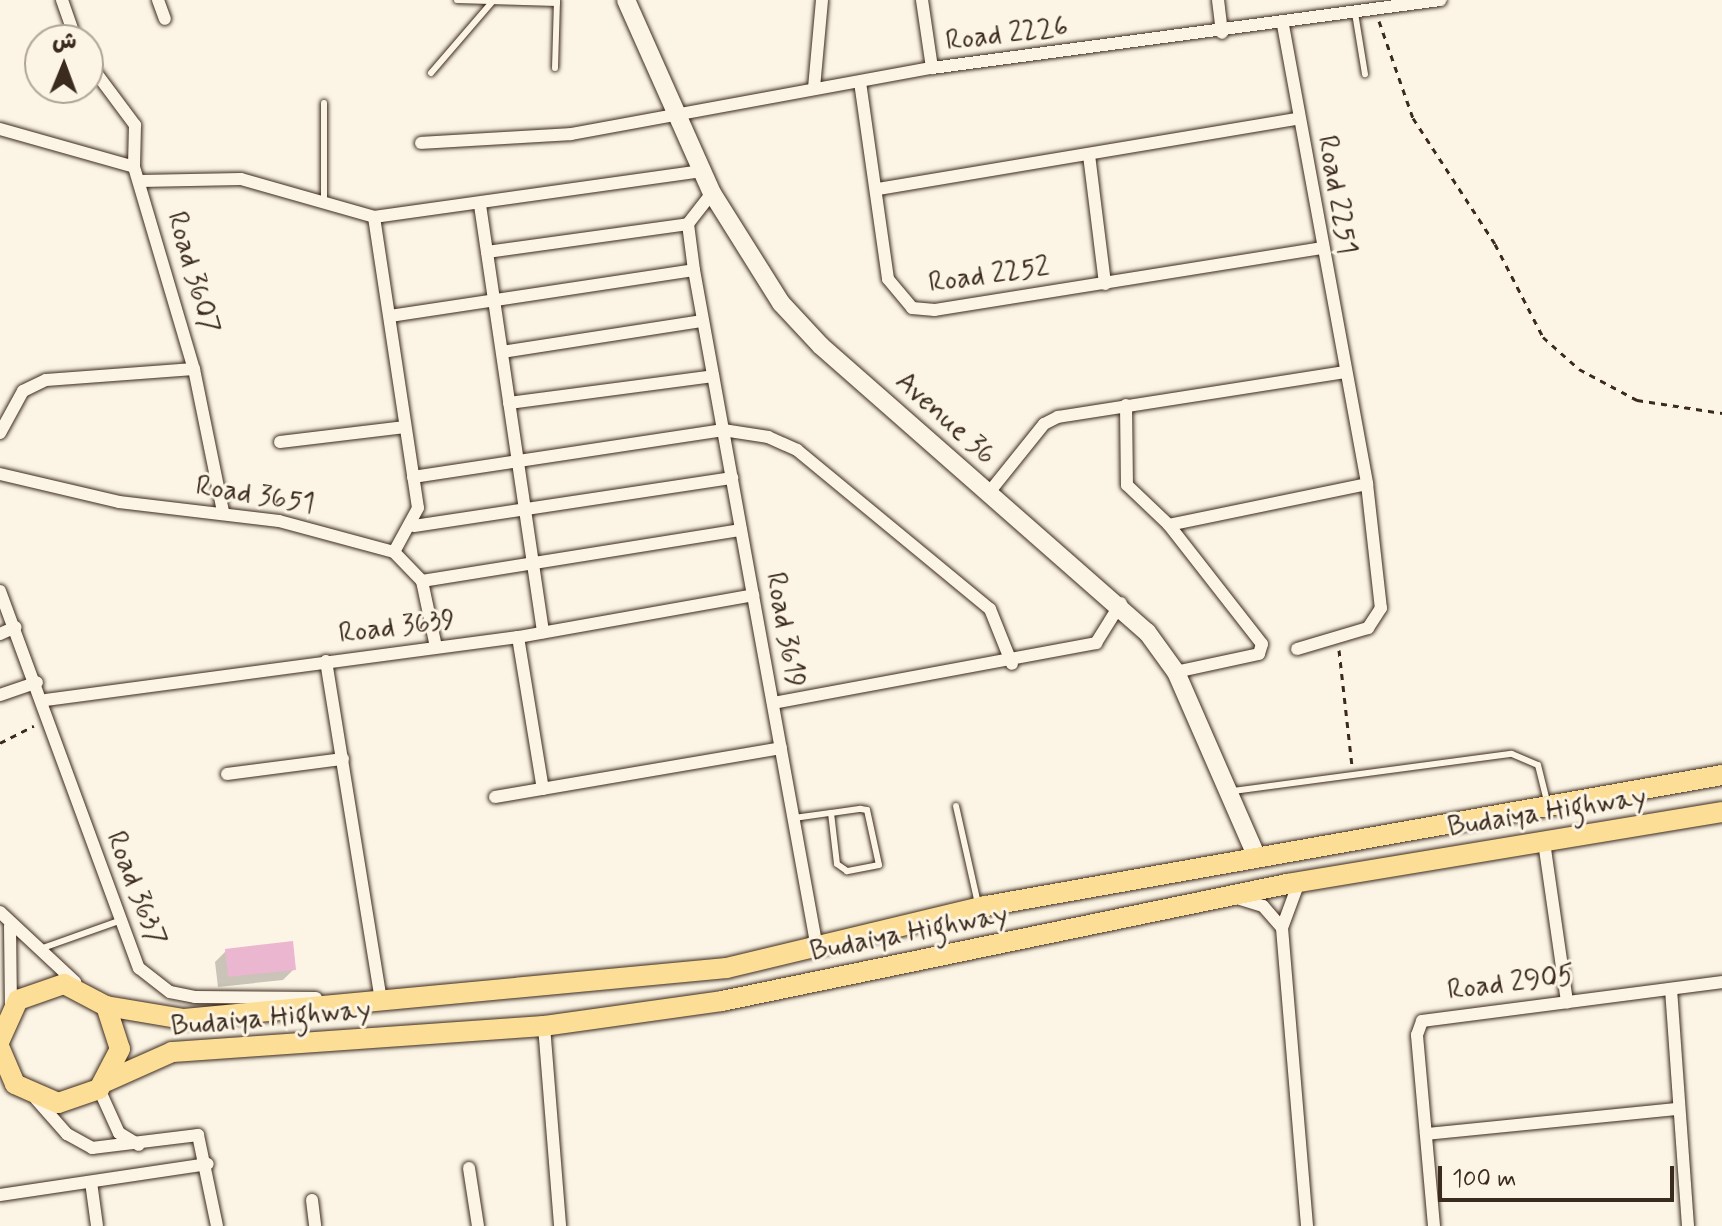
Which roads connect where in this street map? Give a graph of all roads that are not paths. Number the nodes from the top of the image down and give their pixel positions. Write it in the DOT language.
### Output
graph roads {
  1 [pos="62,0"];
  2 [pos="158,0"];
  3 [pos="457,0"];
  4 [pos="626,0"];
  5 [pos="822,0"];
  6 [pos="922,0"];
  7 [pos="1218,0"];
  8 [pos="1440,0"];
  9 [pos="557,1"];
  10 [pos="492,2"];
  11 [pos="1355,13"];
  12 [pos="165,19"];
  13 [pos="70,24"];
  14 [pos="1283,25"];
  15 [pos="1222,33"];
  16 [pos="555,68"];
  17 [pos="932,68"];
  18 [pos="431,73"];
  19 [pos="1365,74"];
  20 [pos="104,80"];
  21 [pos="860,82"];
  22 [pos="814,88"];
  23 [pos="324,103"];
  24 [pos="677,110"];
  25 [pos="1298,119"];
  26 [pos="0,129"];
  27 [pos="421,143"];
  28 [pos="1089,155"];
  29 [pos="134,167"];
  30 [pos="702,171"];
  31 [pos="140,181"];
  32 [pos="878,189"];
  33 [pos="712,193"];
  34 [pos="324,201"];
  35 [pos="480,205"];
  36 [pos="374,217"];
  37 [pos="688,224"];
  38 [pos="1320,248"];
  39 [pos="487,252"];
  40 [pos="694,270"];
  41 [pos="1105,284"];
  42 [pos="495,302"];
  43 [pos="390,316"];
  44 [pos="703,321"];
  45 [pos="502,352"];
  46 [pos="194,369"];
  47 [pos="1345,372"];
  48 [pos="713,376"];
  49 [pos="509,403"];
  50 [pos="1126,405"];
  51 [pos="405,427"];
  52 [pos="723,430"];
  53 [pos="0,433"];
  54 [pos="280,442"];
  55 [pos="517,456"];
  56 [pos="0,474"];
  57 [pos="413,477"];
  58 [pos="732,478"];
  59 [pos="1367,484"];
  60 [pos="987,495"];
  61 [pos="525,509"];
  62 [pos="223,512"];
  63 [pos="1169,525"];
  64 [pos="414,526"];
  65 [pos="741,530"];
  66 [pos="394,552"];
  67 [pos="533,564"];
  68 [pos="422,581"];
  69 [pos="0,591"];
  70 [pos="753,595"];
  71 [pos="1121,603"];
  72 [pos="16,627"];
  73 [pos="543,632"];
  74 [pos="0,634"];
  75 [pos="518,637"];
  76 [pos="436,647"];
  77 [pos="1297,649"];
  78 [pos="326,661"];
  79 [pos="1012,664"];
  80 [pos="1176,672"];
  81 [pos="37,682"];
  82 [pos="0,695"];
  83 [pos="46,700"];
  84 [pos="773,703"];
  85 [pos="781,748"];
  86 [pos="343,759"];
  87 [pos="227,774"];
  88 [pos="1722,775"];
  89 [pos="543,789"];
  90 [pos="1230,791"];
  91 [pos="495,797"];
  92 [pos="1547,801"];
  93 [pos="956,806"];
  94 [pos="1722,812"];
  95 [pos="831,813"];
  96 [pos="794,818"];
  97 [pos="1544,842"];
  98 [pos="1256,855"];
  99 [pos="1300,882"];
  100 [pos="1227,898"];
  101 [pos="979,908"];
  102 [pos="0,912"];
  103 [pos="116,922"];
  104 [pos="10,926"];
  105 [pos="1282,928"];
  106 [pos="817,948"];
  107 [pos="36,950"];
  108 [pos="1722,982"];
  109 [pos="1671,989"];
  110 [pos="88,991"];
  111 [pos="381,1001"];
  112 [pos="1567,1002"];
  113 [pos="106,1006"];
  114 [pos="3,1024"];
  115 [pos="544,1026"];
  116 [pos="0,1048"];
  117 [pos="8,1084"];
  118 [pos="103,1085"];
  119 [pos="36,1099"];
  120 [pos="1678,1109"];
  121 [pos="1426,1134"];
  122 [pos="139,1145"];
  123 [pos="208,1164"];
  124 [pos="469,1168"];
  125 [pos="91,1182"];
  126 [pos="0,1195"];
  127 [pos="312,1200"];
  128 [pos="97,1226"];
  129 [pos="217,1226"];
  130 [pos="315,1226"];
  131 [pos="478,1226"];
  132 [pos="560,1226"];
  133 [pos="1307,1226"];
  134 [pos="1434,1226"];
  135 [pos="1688,1226"];
  1 -- 13 [label="street"];
  2 -- 12 [label="street"];
  3 -- 10 [label="lane"];
  4 -- 24 [label="street, Avenue 36"];
  5 -- 22 [label="street"];
  6 -- 17 [label="street"];
  7 -- 15 [label="street"];
  8 -- 11 [label="street, Road 2226"];
  9 -- 10 [label="lane"];
  9 -- 16 [label="lane"];
  10 -- 18 [label="lane"];
  11 -- 14 [label="street, Road 2226"];
  11 -- 19 [label="lane"];
  14 -- 15 [label="street, Road 2226"];
  14 -- 25 [label="street, Road 2251"];
  15 -- 17 [label="street, Road 2226"];
  17 -- 21 [label="street, Road 2226"];
  20 -- 29 [label="street, Road 3607"];
  21 -- 22 [label="street, Road 2226"];
  21 -- 32 [label="street, Road 2252"];
  22 -- 24 [label="street, Road 2226"];
  23 -- 34 [label="lane"];
  24 -- 27 [label="street, Road 2226"];
  24 -- 30 [label="street, Avenue 36"];
  25 -- 28 [label="street"];
  25 -- 38 [label="street, Road 2251"];
  26 -- 29 [label="street"];
  28 -- 32 [label="street"];
  28 -- 41 [label="street"];
  29 -- 31 [label="street, Road 3607"];
  30 -- 33 [label="street, Avenue 36"];
  30 -- 35 [label="street"];
  31 -- 34 [label="street"];
  31 -- 46 [label="street, Road 3607"];
  32 -- 41 [label="street, Road 2252"];
  33 -- 37 [label="street"];
  33 -- 60 [label="street, Avenue 36"];
  34 -- 36 [label="street"];
  35 -- 36 [label="street"];
  35 -- 39 [label="street"];
  36 -- 43 [label="street"];
  37 -- 39 [label="street"];
  37 -- 40 [label="street, Road 3619"];
  38 -- 41 [label="street, Road 2252"];
  38 -- 47 [label="street, Road 2251"];
  39 -- 42 [label="street"];
  40 -- 42 [label="street"];
  40 -- 44 [label="street, Road 3619"];
  42 -- 43 [label="street"];
  42 -- 45 [label="street"];
  43 -- 51 [label="street"];
  44 -- 45 [label="street"];
  44 -- 48 [label="street, Road 3619"];
  45 -- 49 [label="street"];
  46 -- 53 [label="street"];
  46 -- 62 [label="street, Road 3607"];
  47 -- 50 [label="street"];
  47 -- 59 [label="street, Road 2251"];
  48 -- 49 [label="street"];
  48 -- 52 [label="street, Road 3619"];
  49 -- 55 [label="street"];
  50 -- 60 [label="street"];
  50 -- 63 [label="street"];
  51 -- 54 [label="street"];
  51 -- 57 [label="street"];
  52 -- 55 [label="street"];
  52 -- 58 [label="street, Road 3619"];
  52 -- 79 [label="street"];
  55 -- 57 [label="street"];
  55 -- 61 [label="street"];
  56 -- 62 [label="street, Road 3651"];
  57 -- 64 [label="street"];
  58 -- 61 [label="street"];
  58 -- 65 [label="street, Road 3619"];
  59 -- 63 [label="street"];
  59 -- 77 [label="street, Road 2251"];
  60 -- 71 [label="street, Avenue 36"];
  61 -- 64 [label="street"];
  61 -- 67 [label="street"];
  62 -- 66 [label="street, Road 3651"];
  63 -- 80 [label="street"];
  64 -- 66 [label="street"];
  65 -- 67 [label="street"];
  65 -- 70 [label="street, Road 3619"];
  66 -- 68 [label="street"];
  67 -- 68 [label="street"];
  67 -- 73 [label="street"];
  68 -- 76 [label="street"];
  69 -- 72 [label="street, Road 3637"];
  70 -- 73 [label="street, Road 3639"];
  70 -- 84 [label="street, Road 3619"];
  71 -- 79 [label="street"];
  71 -- 80 [label="street, Avenue 36"];
  72 -- 74 [label="street"];
  72 -- 81 [label="street, Road 3637"];
  73 -- 75 [label="street, Road 3639"];
  75 -- 76 [label="street, Road 3639"];
  75 -- 89 [label="street"];
  76 -- 78 [label="street, Road 3639"];
  78 -- 83 [label="street, Road 3639"];
  78 -- 86 [label="street"];
  79 -- 84 [label="street"];
  80 -- 90 [label="street, Avenue 36"];
  81 -- 82 [label="street"];
  81 -- 83 [label="street, Road 3637"];
  83 -- 103 [label="street, Road 3637"];
  84 -- 85 [label="street, Road 3619"];
  85 -- 89 [label="street"];
  85 -- 96 [label="street, Road 3619"];
  86 -- 87 [label="street"];
  86 -- 111 [label="street"];
  88 -- 92 [label="main road, Budaiya Highway"];
  89 -- 91 [label="street"];
  90 -- 92 [label="lane"];
  90 -- 98 [label="street, Avenue 36"];
  92 -- 98 [label="main road, Budaiya Highway"];
  93 -- 101 [label="lane"];
  94 -- 97 [label="main road, Budaiya Highway"];
  95 -- 95 [label="lane"];
  95 -- 96 [label="lane"];
  96 -- 106 [label="street, Road 3619"];
  97 -- 99 [label="main road, Budaiya Highway"];
  97 -- 112 [label="street"];
  98 -- 101 [label="main road, Budaiya Highway"];
  99 -- 100 [label="main road, Budaiya Highway"];
  99 -- 105 [label="street"];
  100 -- 105 [label="street"];
  100 -- 115 [label="main road, Budaiya Highway"];
  101 -- 106 [label="main road, Budaiya Highway"];
  102 -- 104 [label="street"];
  103 -- 107 [label="lane"];
  103 -- 111 [label="street, Road 3637"];
  104 -- 107 [label="street"];
  104 -- 114 [label="street"];
  105 -- 133 [label="street"];
  106 -- 111 [label="main road, Budaiya Highway"];
  107 -- 110 [label="street"];
  108 -- 109 [label="street, Road 2905"];
  109 -- 112 [label="street, Road 2905"];
  109 -- 120 [label="street"];
  110 -- 113 [label="main road"];
  110 -- 114 [label="main road"];
  111 -- 113 [label="main road, Budaiya Highway"];
  112 -- 121 [label="street, Road 2905"];
  113 -- 118 [label="main road"];
  115 -- 118 [label="main road, Budaiya Highway"];
  115 -- 132 [label="street"];
  116 -- 117 [label="main road"];
  117 -- 119 [label="main road"];
  118 -- 119 [label="main road, Budaiya Highway"];
  118 -- 122 [label="street"];
  119 -- 122 [label="street"];
  120 -- 121 [label="street"];
  120 -- 135 [label="street"];
  121 -- 134 [label="street, Road 2905"];
  122 -- 123 [label="street"];
  123 -- 125 [label="street"];
  123 -- 129 [label="street"];
  124 -- 131 [label="street"];
  125 -- 126 [label="street"];
  125 -- 128 [label="street"];
  127 -- 130 [label="street"];
}
